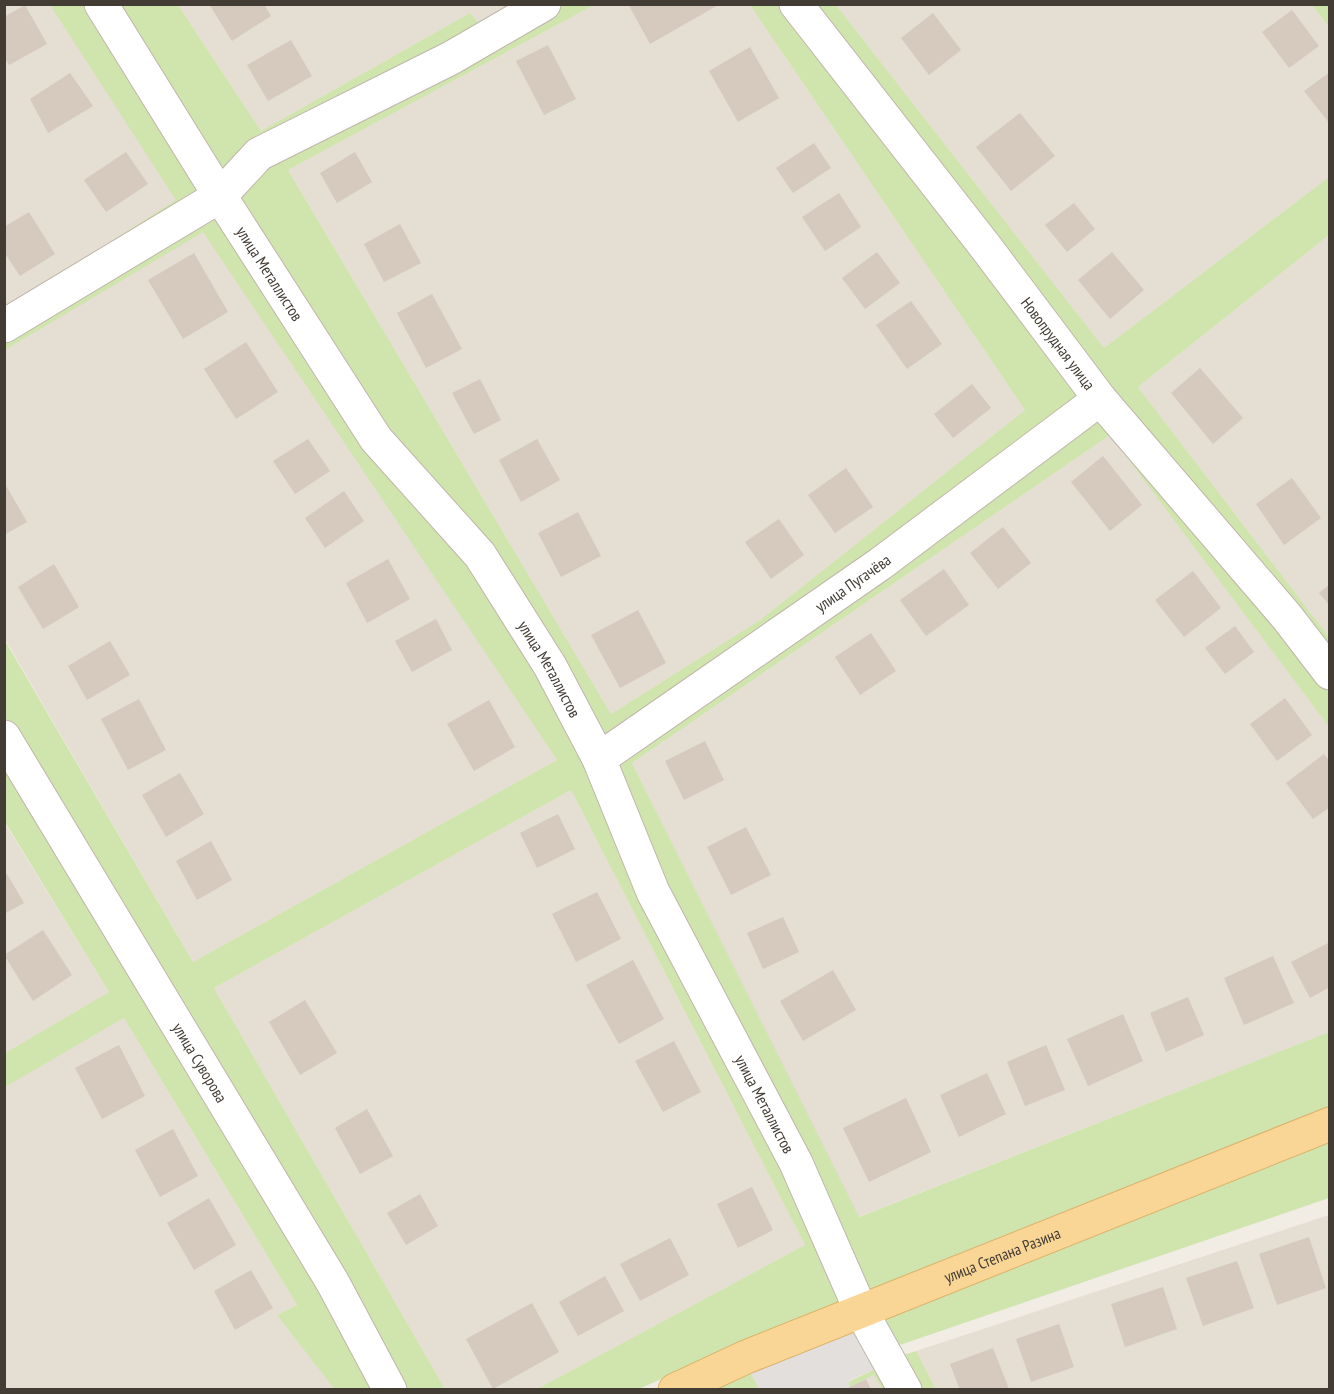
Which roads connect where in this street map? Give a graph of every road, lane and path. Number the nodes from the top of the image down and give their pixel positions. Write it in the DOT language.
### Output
graph roads {
  1 [pos="100,4"];
  2 [pos="543,4"];
  3 [pos="796,4"];
  4 [pos="220,196"];
  5 [pos="4,326"];
  6 [pos="1100,399"];
  7 [pos="1329,673"];
  8 [pos="4,737"];
  9 [pos="599,759"];
  10 [pos="1329,1124"];
  11 [pos="861,1311"];
  12 [pos="390,1389"];
  13 [pos="675,1389"];
  14 [pos="905,1389"];
  1 -- 4 [label="street, улица Металлистов"];
  2 -- 4 [label="street"];
  3 -- 6 [label="street, Новопрудная улица"];
  4 -- 5 [label="street"];
  4 -- 9 [label="street, улица Металлистов"];
  6 -- 7 [label="street, Новопрудная улица"];
  6 -- 9 [label="street, улица Пугачёва"];
  8 -- 12 [label="street, улица Суворова"];
  9 -- 11 [label="street, улица Металлистов"];
  10 -- 11 [label="main road, улица Степана Разина"];
  11 -- 13 [label="main road, улица Степана Разина"];
  11 -- 14 [label="street, улица Металлистов"];
}
